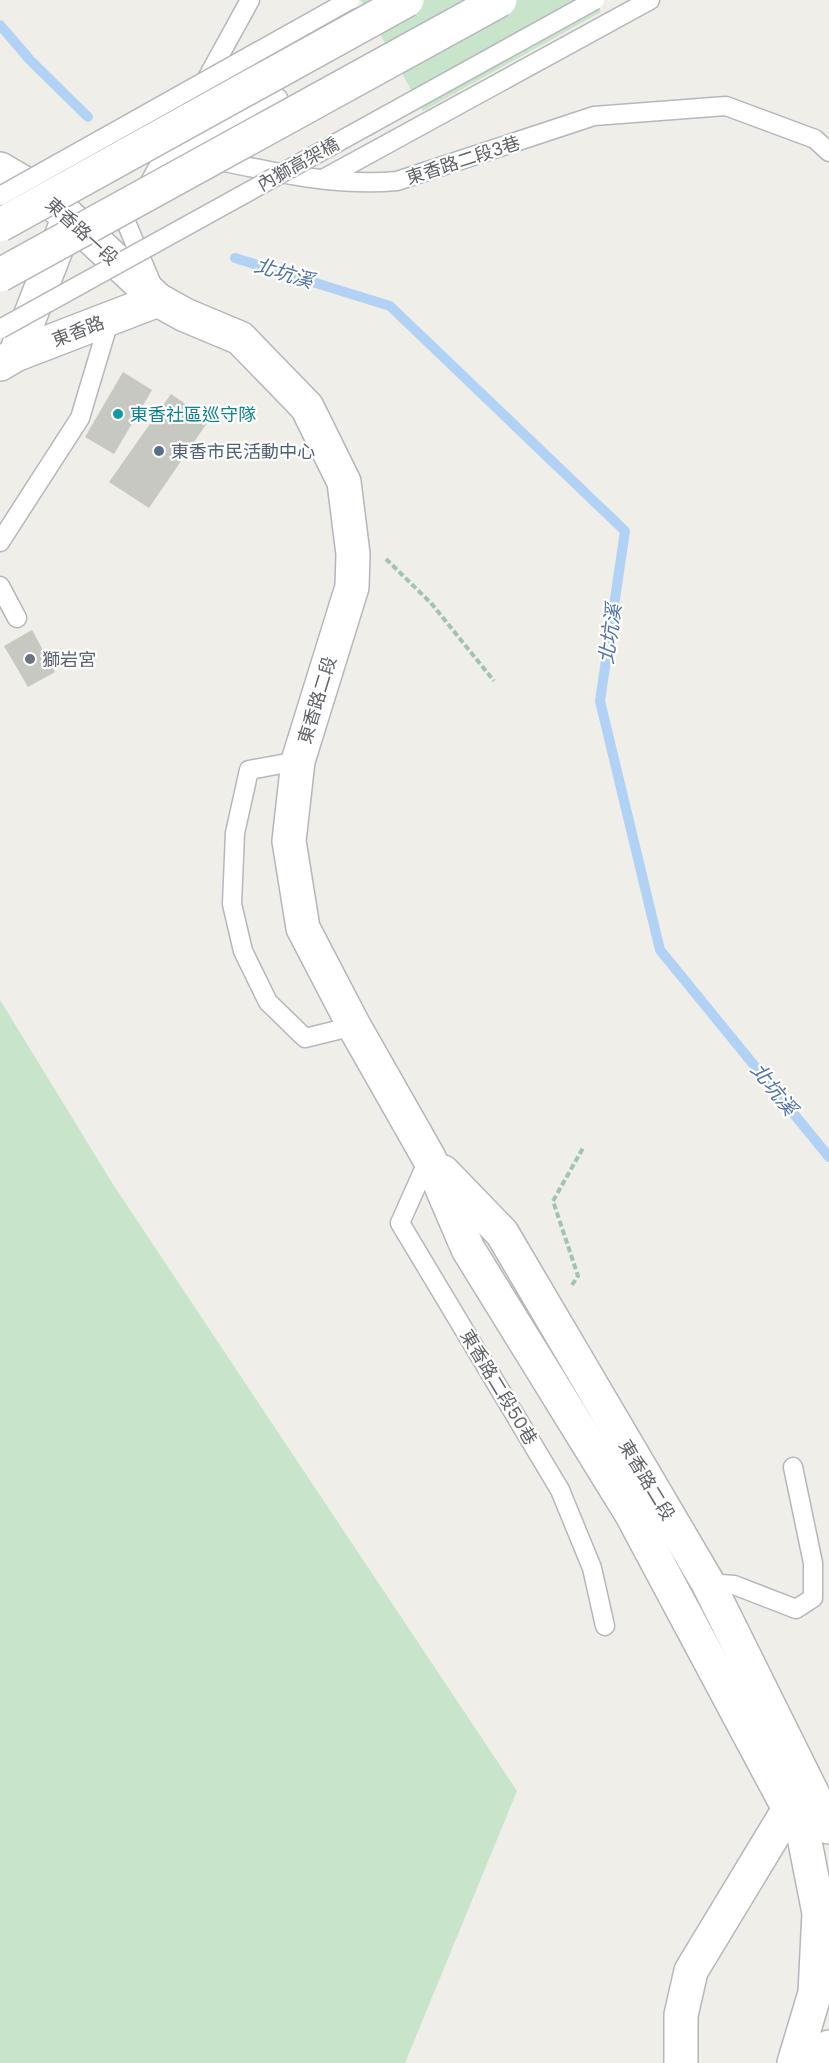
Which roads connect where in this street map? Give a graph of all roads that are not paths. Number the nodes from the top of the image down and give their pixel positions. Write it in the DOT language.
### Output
graph roads {
  1 [pos="250,0"];
  2 [pos="350,0"];
  3 [pos="407,0"];
  4 [pos="500,0"];
  5 [pos="596,0"];
  6 [pos="650,0"];
  7 [pos="278,98"];
  8 [pos="169,150"];
  9 [pos="829,152"];
  10 [pos="0,169"];
  11 [pos="323,179"];
  12 [pos="0,196"];
  13 [pos="69,217"];
  14 [pos="126,222"];
  15 [pos="0,225"];
  16 [pos="0,275"];
  17 [pos="158,300"];
  18 [pos="110,318"];
  19 [pos="5,349"];
  20 [pos="0,542"];
  21 [pos="0,586"];
  22 [pos="17,618"];
  23 [pos="298,761"];
  24 [pos="354,1026"];
  25 [pos="429,1158"];
  26 [pos="793,1467"];
  27 [pos="708,1583"];
  28 [pos="605,1626"];
  29 [pos="789,1809"];
  30 [pos="829,1827"];
  31 [pos="829,2047"];
  32 [pos="681,2063"];
  33 [pos="794,2063"];
  34 [pos="823,2063"];
  1 -- 8 [label="lane"];
  2 -- 12 [label="lane, bridge"];
  3 -- 15 [label="street, bridge"];
  4 -- 16 [label="street, bridge"];
  5 -- 19 [label="lane, 內獅高架橋, bridge"];
  6 -- 11 [label="lane"];
  7 -- 8 [label="lane"];
  8 -- 11 [label="lane, 東香路二段3巷"];
  8 -- 14 [label="lane"];
  9 -- 11 [label="lane, 東香路二段3巷"];
  10 -- 13 [label="street, 東香路一段"];
  13 -- 14 [label="lane"];
  13 -- 17 [label="street, 東香路一段"];
  13 -- 19 [label="street"];
  14 -- 17 [label="lane"];
  17 -- 18 [label="street, 東香路"];
  17 -- 23 [label="street, 東香路二段"];
  18 -- 19 [label="street, 東香路"];
  18 -- 20 [label="lane"];
  21 -- 22 [label="lane"];
  23 -- 24 [label="street, 東香路二段"];
  23 -- 24 [label="lane"];
  24 -- 25 [label="street, 東香路二段"];
  25 -- 27 [label="street, 東香路二段"];
  25 -- 28 [label="lane, 東香路二段50巷"];
  25 -- 29 [label="street, 東香路二段"];
  26 -- 27 [label="lane"];
  27 -- 30 [label="street, 東香路二段"];
  29 -- 32 [label="street"];
  29 -- 33 [label="street, 東香路二段"];
  31 -- 34 [label="street"];
}
